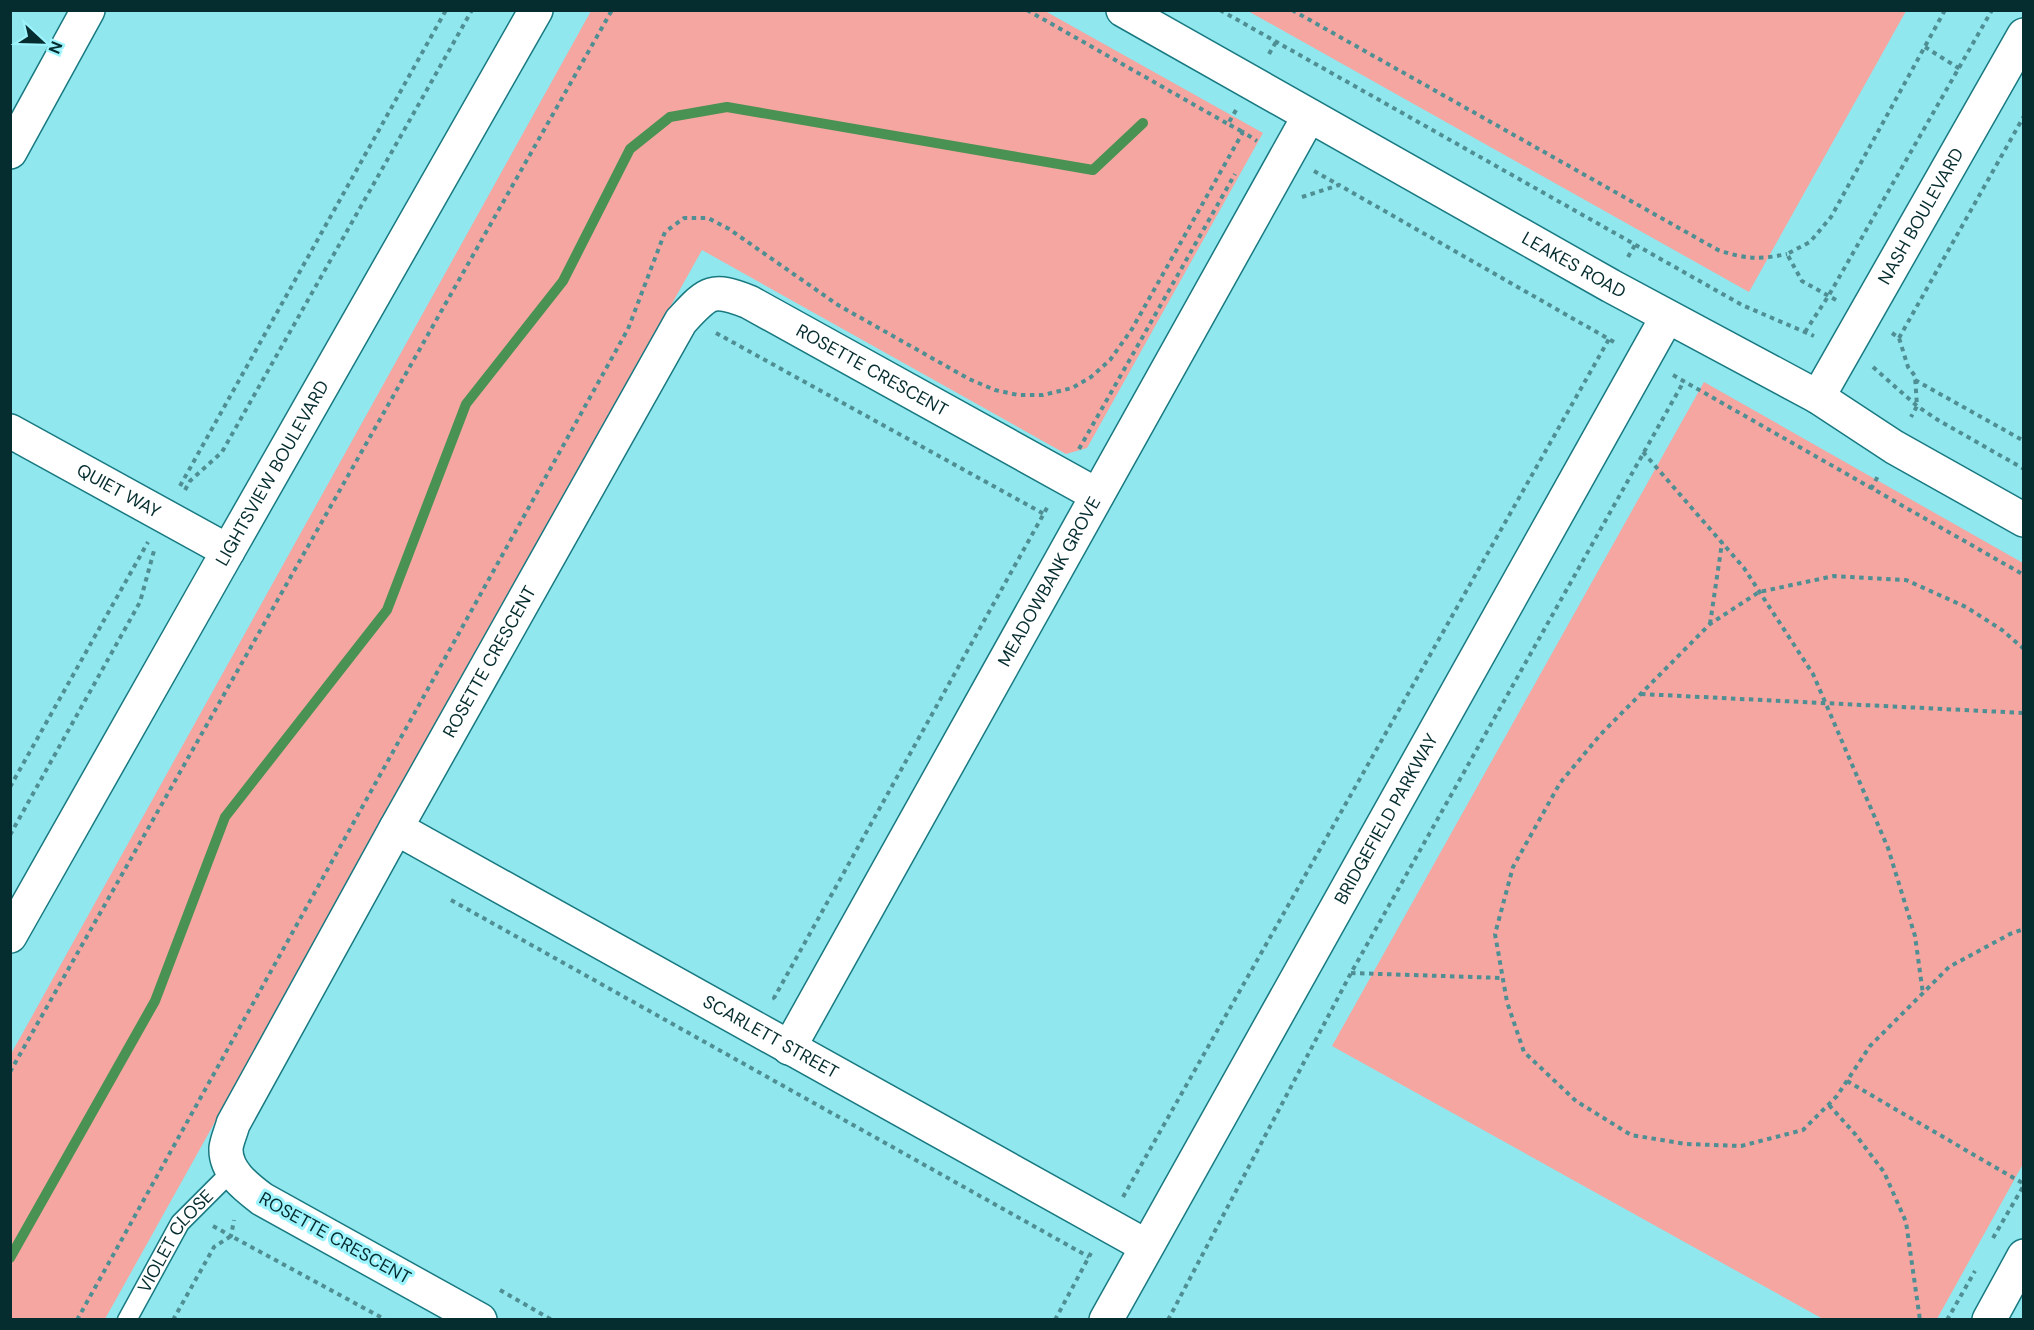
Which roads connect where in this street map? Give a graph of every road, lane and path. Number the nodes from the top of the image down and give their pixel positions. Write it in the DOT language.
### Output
graph roads {
  1 [pos="88,10"];
  2 [pos="446,10"];
  3 [pos="472,10"];
  4 [pos="537,10"];
  5 [pos="612,10"];
  6 [pos="1027,10"];
  7 [pos="1123,10"];
  8 [pos="1220,10"];
  9 [pos="1292,10"];
  10 [pos="1945,10"];
  11 [pos="1992,10"];
  12 [pos="2021,45"];
  13 [pos="1309,116"];
  14 [pos="2024,116"];
  15 [pos="1228,124"];
  16 [pos="1255,140"];
  17 [pos="1249,150"];
  18 [pos="10,152"];
  19 [pos="1287,156"];
  20 [pos="1237,170"];
  21 [pos="1339,186"];
  22 [pos="1299,198"];
  23 [pos="1786,254"];
  24 [pos="1802,281"];
  25 [pos="686,316"];
  26 [pos="1667,317"];
  27 [pos="1865,317"];
  28 [pos="1805,332"];
  29 [pos="1899,338"];
  30 [pos="1609,339"];
  31 [pos="1846,350"];
  32 [pos="1644,358"];
  33 [pos="1915,380"];
  34 [pos="1684,381"];
  35 [pos="1818,397"];
  36 [pos="1917,406"];
  37 [pos="10,430"];
  38 [pos="2024,441"];
  39 [pos="1894,447"];
  40 [pos="1643,452"];
  41 [pos="2024,469"];
  42 [pos="1063,477"];
  43 [pos="1870,489"];
  44 [pos="1097,495"];
  45 [pos="1044,514"];
  46 [pos="166,517"];
  47 [pos="2024,520"];
  48 [pos="1722,542"];
  49 [pos="228,551"];
  50 [pos="2024,575"];
  51 [pos="1759,592"];
  52 [pos="1710,624"];
  53 [pos="2024,649"];
  54 [pos="1640,694"];
  55 [pos="1825,703"];
  56 [pos="2024,713"];
  57 [pos="10,788"];
  58 [pos="396,828"];
  59 [pos="10,835"];
  60 [pos="449,899"];
  61 [pos="2024,929"];
  62 [pos="10,936"];
  63 [pos="1351,973"];
  64 [pos="1503,978"];
  65 [pos="1923,994"];
  66 [pos="806,1017"];
  67 [pos="789,1048"];
  68 [pos="10,1072"];
  69 [pos="1847,1082"];
  70 [pos="1829,1105"];
  71 [pos="232,1171"];
  72 [pos="2024,1184"];
  73 [pos="1107,1225"];
  74 [pos="1146,1246"];
  75 [pos="2024,1256"];
  76 [pos="1089,1257"];
  77 [pos="77,1320"];
  78 [pos="127,1320"];
  79 [pos="173,1320"];
  80 [pos="386,1320"];
  81 [pos="480,1320"];
  82 [pos="1055,1320"];
  83 [pos="1106,1320"];
  84 [pos="1168,1320"];
  85 [pos="1920,1320"];
  86 [pos="1989,1320"];
  1 -- 18 [label="street"];
  2 -- 46 [label="path"];
  3 -- 46 [label="path"];
  4 -- 49 [label="street, LIGHTSVIEW BOULEVARD"];
  5 -- 68 [label="path"];
  6 -- 15 [label="path"];
  7 -- 13 [label="street, LEAKES ROAD"];
  8 -- 28 [label="path"];
  9 -- 23 [label="path"];
  10 -- 23 [label="path"];
  11 -- 28 [label="path"];
  12 -- 27 [label="street, NASH BOULEVARD"];
  13 -- 19 [label="street, MEADOWBANK GROVE"];
  13 -- 26 [label="street, LEAKES ROAD"];
  14 -- 29 [label="path"];
  16 -- 17 [label="path"];
  16 -- 19 [label="path"];
  16 -- 77 [label="path"];
  19 -- 21 [label="path"];
  19 -- 44 [label="street, MEADOWBANK GROVE"];
  20 -- 42 [label="path"];
  21 -- 22 [label="path"];
  21 -- 30 [label="path"];
  23 -- 24 [label="path"];
  25 -- 42 [label="street, ROSETTE CRESCENT"];
  25 -- 45 [label="path"];
  25 -- 58 [label="street, ROSETTE CRESCENT"];
  26 -- 32 [label="street, BRIDGEFIELD PARKWAY"];
  26 -- 35 [label="street, LEAKES ROAD"];
  27 -- 29 [label="path"];
  27 -- 31 [label="street, NASH BOULEVARD"];
  28 -- 31 [label="path"];
  29 -- 33 [label="path"];
  30 -- 32 [label="path"];
  30 -- 73 [label="path"];
  31 -- 35 [label="street, NASH BOULEVARD"];
  31 -- 36 [label="path"];
  32 -- 34 [label="path"];
  32 -- 74 [label="street, BRIDGEFIELD PARKWAY"];
  33 -- 36 [label="path"];
  33 -- 38 [label="path"];
  34 -- 40 [label="path"];
  34 -- 43 [label="path"];
  35 -- 39 [label="street, LEAKES ROAD"];
  36 -- 39 [label="path"];
  36 -- 41 [label="path"];
  37 -- 46 [label="street, QUIET WAY"];
  39 -- 43 [label="path"];
  39 -- 47 [label="street, LEAKES ROAD"];
  40 -- 48 [label="path"];
  40 -- 63 [label="path"];
  42 -- 44 [label="street, ROSETTE CRESCENT"];
  42 -- 45 [label="path"];
  43 -- 50 [label="path"];
  44 -- 66 [label="street, MEADOWBANK GROVE"];
  45 -- 66 [label="path"];
  46 -- 49 [label="street, QUIET WAY"];
  46 -- 57 [label="path"];
  46 -- 59 [label="path"];
  48 -- 51 [label="path"];
  48 -- 52 [label="path"];
  49 -- 62 [label="street, LIGHTSVIEW BOULEVARD"];
  51 -- 52 [label="path"];
  51 -- 53 [label="path"];
  51 -- 55 [label="path"];
  52 -- 54 [label="path"];
  54 -- 55 [label="path"];
  54 -- 64 [label="path"];
  55 -- 56 [label="path"];
  55 -- 65 [label="path"];
  58 -- 67 [label="street, SCARLETT STREET"];
  58 -- 71 [label="street, ROSETTE CRESCENT"];
  60 -- 76 [label="path"];
  61 -- 65 [label="path"];
  63 -- 64 [label="path"];
  63 -- 84 [label="path"];
  64 -- 70 [label="path"];
  65 -- 69 [label="path"];
  66 -- 67 [label="street, MEADOWBANK GROVE"];
  67 -- 73 [label="street, SCARLETT STREET"];
  69 -- 70 [label="path"];
  69 -- 72 [label="path"];
  70 -- 85 [label="path"];
  71 -- 78 [label="lane, VIOLET CLOSE"];
  71 -- 81 [label="street, ROSETTE CRESCENT"];
  73 -- 74 [label="street, SCARLETT STREET"];
  73 -- 76 [label="path"];
  74 -- 83 [label="street, BRIDGEFIELD PARKWAY"];
  75 -- 86 [label="street"];
  76 -- 82 [label="path"];
  79 -- 80 [label="path"];
}
